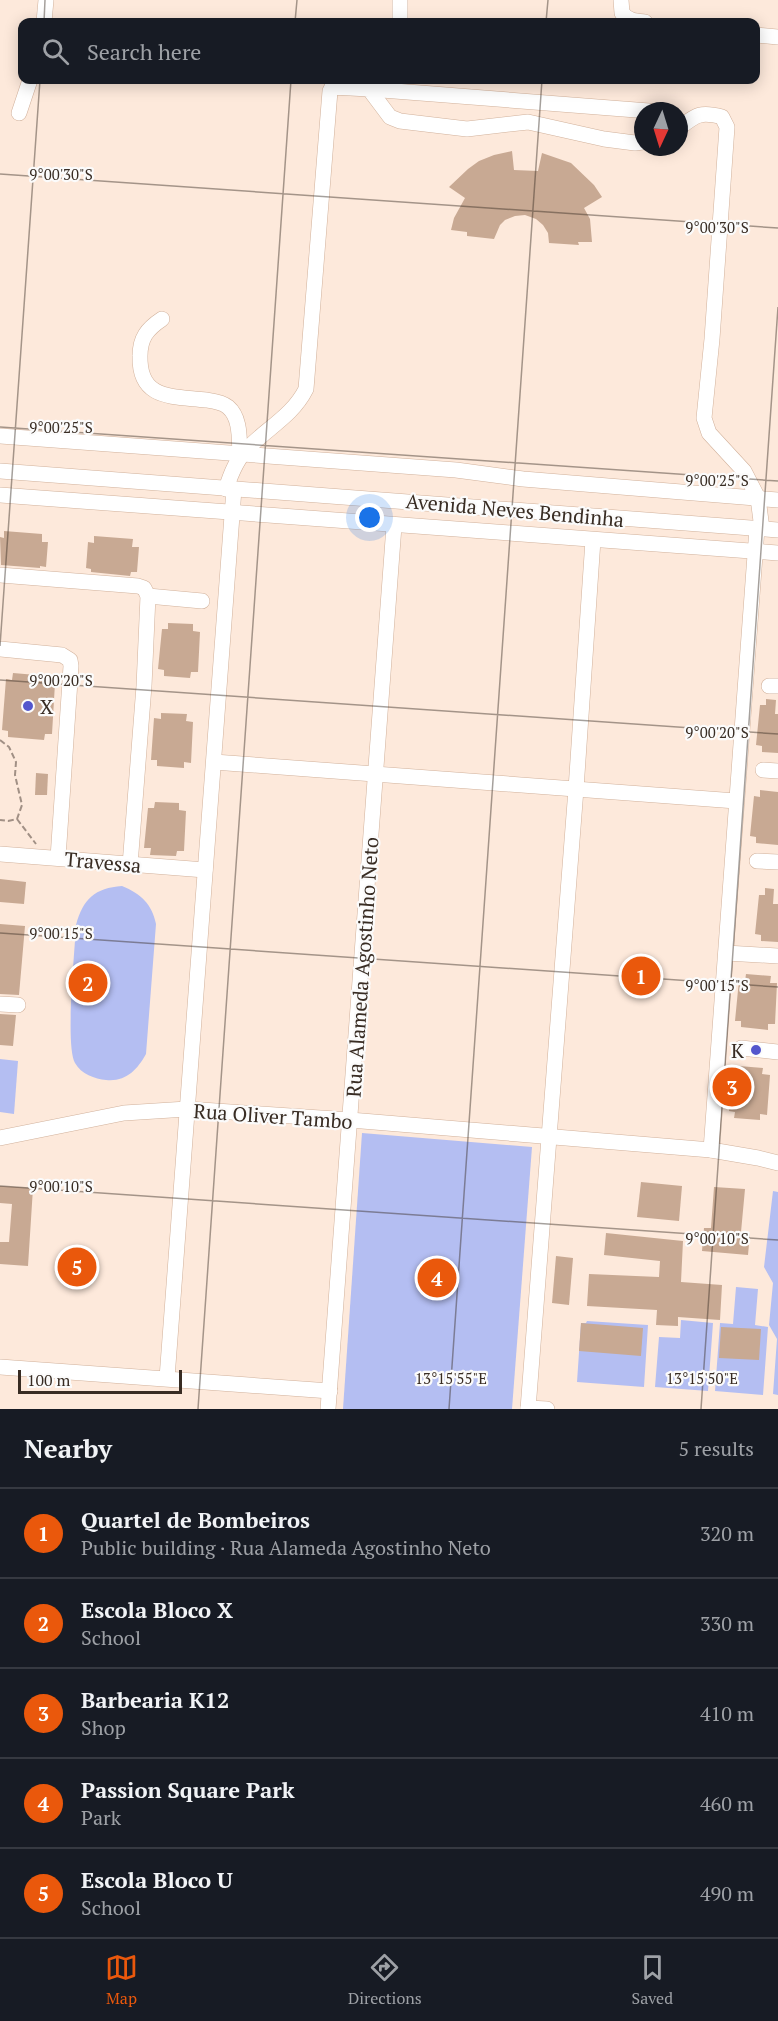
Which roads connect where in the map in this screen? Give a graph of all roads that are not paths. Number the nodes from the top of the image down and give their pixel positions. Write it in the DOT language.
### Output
graph roads {
  1 [pos="46,0"];
  2 [pos="400,0"];
  3 [pos="621,0"];
  4 [pos="44,18"];
  5 [pos="400,18"];
  6 [pos="627,18"];
  7 [pos="760,35"];
  8 [pos="778,37"];
  9 [pos="29,84"];
  10 [pos="369,89"];
  11 [pos="634,110"];
  12 [pos="20,113"];
  13 [pos="688,114"];
  14 [pos="696,115"];
  15 [pos="688,121"];
  16 [pos="634,143"];
  17 [pos="162,319"];
  18 [pos="0,436"];
  19 [pos="241,455"];
  20 [pos="0,471"];
  21 [pos="230,489"];
  22 [pos="0,495"];
  23 [pos="758,498"];
  24 [pos="778,500"];
  25 [pos="232,513"];
  26 [pos="394,526"];
  27 [pos="760,529"];
  28 [pos="778,530"];
  29 [pos="593,540"];
  30 [pos="755,552"];
  31 [pos="778,553"];
  32 [pos="0,574"];
  33 [pos="148,596"];
  34 [pos="202,601"];
  35 [pos="0,650"];
  36 [pos="214,762"];
  37 [pos="376,773"];
  38 [pos="576,789"];
  39 [pos="736,801"];
  40 [pos="0,854"];
  41 [pos="58,858"];
  42 [pos="757,861"];
  43 [pos="778,862"];
  44 [pos="130,865"];
  45 [pos="205,870"];
  46 [pos="726,953"];
  47 [pos="778,956"];
  48 [pos="0,1004"];
  49 [pos="18,1005"];
  50 [pos="741,1048"];
  51 [pos="778,1052"];
  52 [pos="187,1110"];
  53 [pos="350,1120"];
  54 [pos="0,1138"];
  55 [pos="548,1138"];
  56 [pos="711,1150"];
  57 [pos="778,1163"];
  58 [pos="0,1367"];
  59 [pos="167,1378"];
  60 [pos="330,1391"];
  61 [pos="528,1408"];
  62 [pos="328,1409"];
  63 [pos="547,1409"];
  1 -- 4 [label="street"];
  2 -- 5 [label="street"];
  3 -- 6 [label="street"];
  7 -- 8 [label="street"];
  9 -- 12 [label="street"];
  10 -- 11 [label="street"];
  10 -- 16 [label="street"];
  10 -- 19 [label="street"];
  13 -- 14 [label="street"];
  14 -- 15 [label="street"];
  14 -- 23 [label="street"];
  17 -- 19 [label="street"];
  18 -- 19 [label="street"];
  19 -- 21 [label="street"];
  19 -- 23 [label="street"];
  20 -- 21 [label="street, Avenida Neves Bendinha"];
  21 -- 25 [label="street"];
  21 -- 27 [label="street, Avenida Neves Bendinha"];
  22 -- 25 [label="street, Avenida Neves Bendinha"];
  23 -- 24 [label="street"];
  23 -- 27 [label="street"];
  25 -- 26 [label="street, Avenida Neves Bendinha"];
  25 -- 36 [label="street"];
  26 -- 29 [label="street, Avenida Neves Bendinha"];
  26 -- 37 [label="street, Rua Alameda Agostinho Neto"];
  27 -- 28 [label="street, Avenida Neves Bendinha"];
  27 -- 30 [label="street"];
  29 -- 30 [label="street, Avenida Neves Bendinha"];
  29 -- 38 [label="street"];
  30 -- 31 [label="street, Avenida Neves Bendinha"];
  30 -- 39 [label="street"];
  32 -- 33 [label="street"];
  33 -- 34 [label="street"];
  33 -- 44 [label="street"];
  35 -- 41 [label="street"];
  36 -- 37 [label="street"];
  36 -- 45 [label="street"];
  37 -- 38 [label="street"];
  37 -- 53 [label="street, Rua Alameda Agostinho Neto"];
  38 -- 39 [label="street"];
  38 -- 55 [label="street"];
  39 -- 46 [label="street"];
  40 -- 41 [label="street, Travessa"];
  41 -- 44 [label="street, Travessa"];
  42 -- 43 [label="street"];
  44 -- 45 [label="street, Travessa"];
  45 -- 52 [label="street"];
  46 -- 47 [label="street"];
  46 -- 56 [label="street"];
  48 -- 49 [label="street"];
  50 -- 51 [label="street"];
  52 -- 53 [label="street, Rua Oliver Tambo"];
  52 -- 54 [label="street, Rua Oliver Tambo"];
  52 -- 59 [label="street"];
  53 -- 55 [label="street, Rua Oliver Tambo"];
  53 -- 60 [label="street, Rua Alameda Agostinho Neto"];
  55 -- 56 [label="street, Rua Oliver Tambo"];
  55 -- 61 [label="street"];
  56 -- 57 [label="street, Rua Oliver Tambo"];
  58 -- 59 [label="street"];
  59 -- 60 [label="street"];
  60 -- 62 [label="street, Rua Alameda Agostinho Neto"];
  61 -- 63 [label="street"];
}
